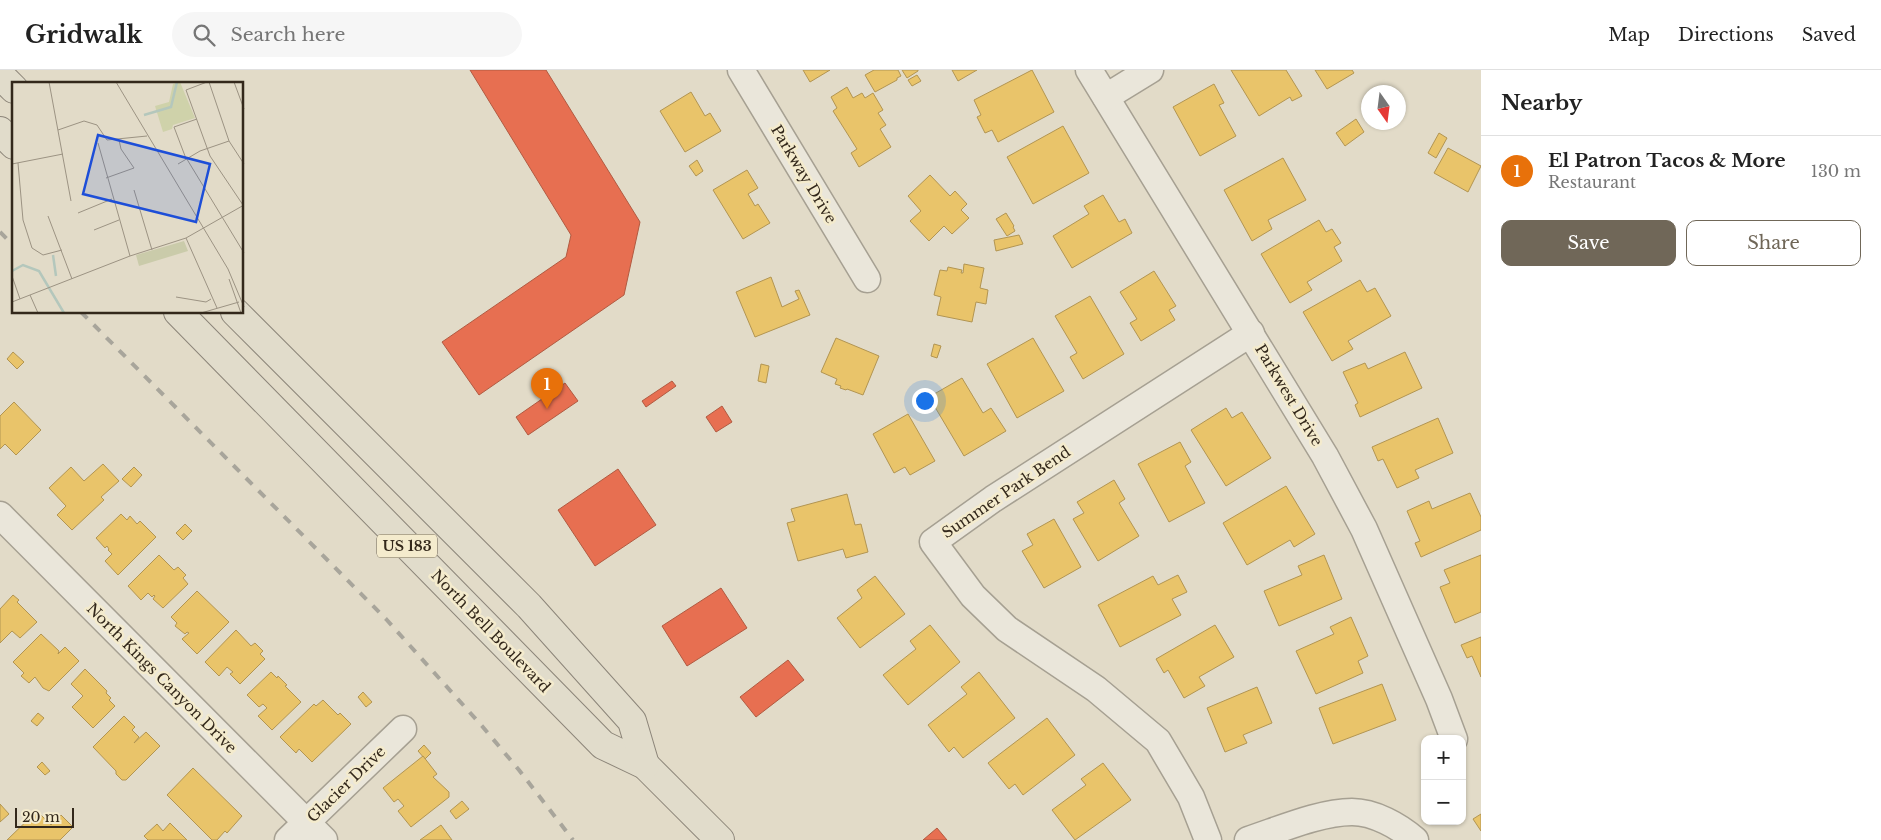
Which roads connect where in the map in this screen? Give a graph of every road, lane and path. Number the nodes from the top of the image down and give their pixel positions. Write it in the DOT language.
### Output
graph roads {
  1 [pos="741,70"];
  2 [pos="1089,70"];
  3 [pos="1150,70"];
  4 [pos="0,75"];
  5 [pos="12,87"];
  6 [pos="1106,97"];
  7 [pos="0,131"];
  8 [pos="12,143"];
  9 [pos="868,279"];
  10 [pos="180,314"];
  11 [pos="237,314"];
  12 [pos="1251,333"];
  13 [pos="0,516"];
  14 [pos="403,729"];
  15 [pos="1452,735"];
  16 [pos="645,765"];
  17 [pos="316,831"];
  18 [pos="288,840"];
  19 [pos="720,840"];
  20 [pos="1208,840"];
  21 [pos="1248,840"];
  22 [pos="1415,840"];
  1 -- 9 [label="street, Parkway Drive"];
  2 -- 6 [label="street, Parkwest Drive"];
  3 -- 6 [label="street"];
  4 -- 5 [label="main road"];
  6 -- 12 [label="street, Parkwest Drive"];
  7 -- 8 [label="main road"];
  10 -- 16 [label="main road, North Bell Boulevard / US 183"];
  11 -- 16 [label="main road, North Bell Boulevard / US 183"];
  12 -- 15 [label="street, Parkwest Drive"];
  12 -- 20 [label="street, Summer Park Bend"];
  13 -- 17 [label="street, North Kings Canyon Drive"];
  14 -- 17 [label="street, Glacier Drive"];
  16 -- 19 [label="main road, North Bell Boulevard / US 183"];
  17 -- 18 [label="street, Glacier Drive"];
  21 -- 22 [label="street"];
}
